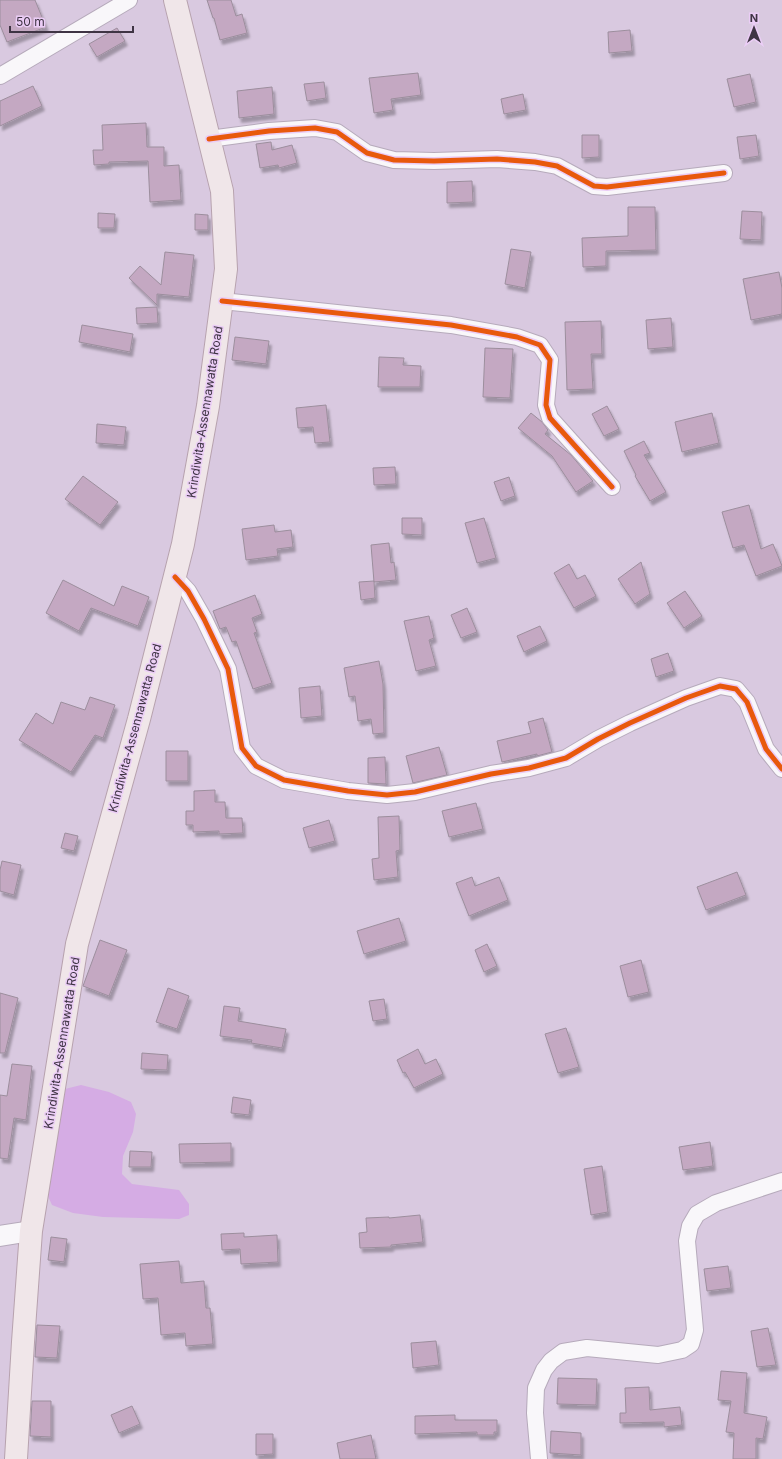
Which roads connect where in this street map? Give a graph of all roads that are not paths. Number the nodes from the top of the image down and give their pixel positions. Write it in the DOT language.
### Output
graph roads {
  1 [pos="129,0"];
  2 [pos="176,0"];
  3 [pos="0,76"];
  4 [pos="209,139"];
  5 [pos="724,173"];
  6 [pos="222,301"];
  7 [pos="612,487"];
  8 [pos="175,577"];
  9 [pos="782,769"];
  10 [pos="782,1181"];
  11 [pos="32,1231"];
  12 [pos="0,1236"];
  13 [pos="16,1459"];
  14 [pos="539,1459"];
  1 -- 3 [label="street"];
  2 -- 4 [label="main road, Krindiwita-Assennawatta Road"];
  4 -- 5 [label="street"];
  4 -- 6 [label="main road, Krindiwita-Assennawatta Road"];
  6 -- 7 [label="street"];
  6 -- 8 [label="main road, Krindiwita-Assennawatta Road"];
  8 -- 9 [label="street"];
  8 -- 11 [label="main road, Krindiwita-Assennawatta Road"];
  10 -- 14 [label="street"];
  11 -- 12 [label="street"];
  11 -- 13 [label="main road, Krindiwita-Assennawatta Road"];
}
